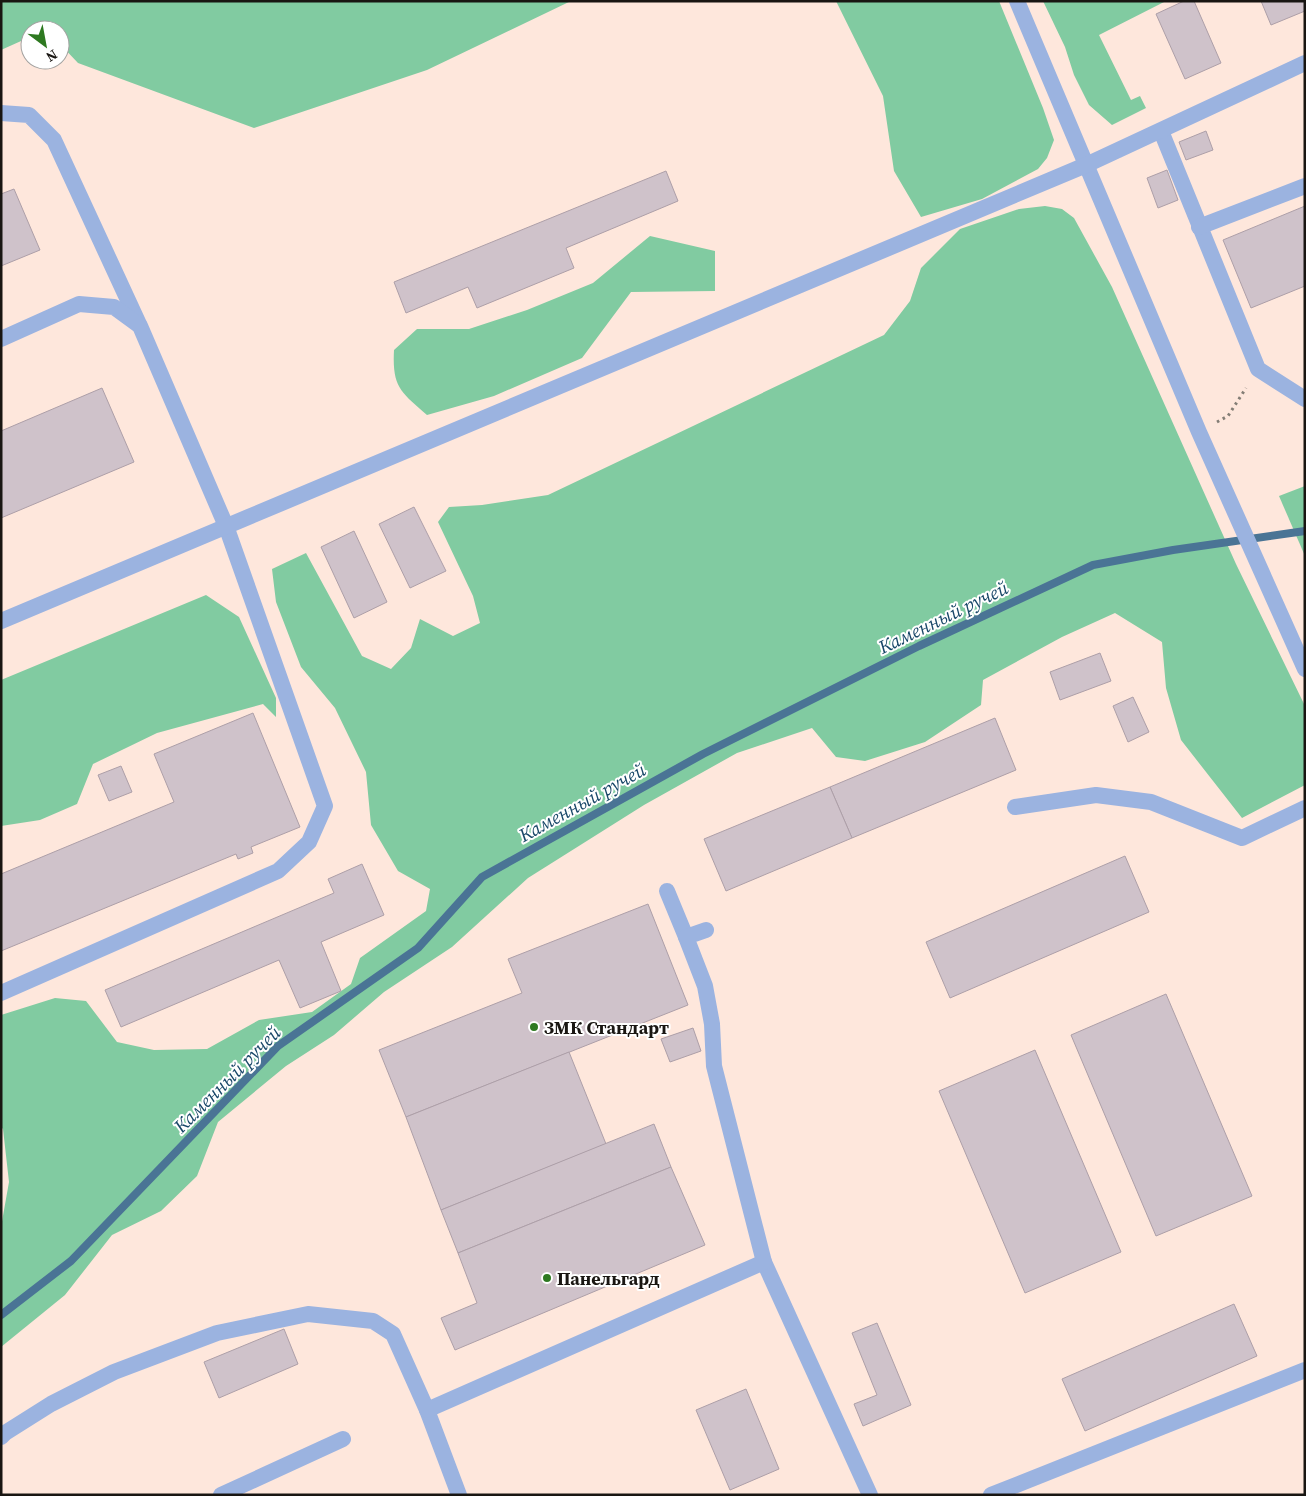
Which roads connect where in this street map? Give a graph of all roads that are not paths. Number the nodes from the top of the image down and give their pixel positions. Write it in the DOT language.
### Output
graph roads {
  1 [pos="1017,1"];
  2 [pos="1305,63"];
  3 [pos="1,113"];
  4 [pos="1161,131"];
  5 [pos="1086,165"];
  6 [pos="1305,186"];
  7 [pos="1199,227"];
  8 [pos="140,326"];
  9 [pos="1,339"];
  10 [pos="1305,399"];
  11 [pos="226,526"];
  12 [pos="1,621"];
  13 [pos="1305,669"];
  14 [pos="1015,807"];
  15 [pos="1305,808"];
  16 [pos="667,891"];
  17 [pos="706,930"];
  18 [pos="686,937"];
  19 [pos="1,993"];
  20 [pos="764,1262"];
  21 [pos="1305,1370"];
  22 [pos="427,1410"];
  23 [pos="1,1437"];
  24 [pos="343,1439"];
  25 [pos="221,1495"];
  26 [pos="459,1495"];
  27 [pos="870,1495"];
  28 [pos="991,1495"];
  1 -- 5 [label="lane"];
  2 -- 4 [label="lane"];
  3 -- 8 [label="lane"];
  4 -- 5 [label="lane"];
  4 -- 7 [label="lane"];
  5 -- 11 [label="lane"];
  5 -- 13 [label="lane"];
  6 -- 7 [label="lane"];
  7 -- 10 [label="lane"];
  8 -- 9 [label="lane"];
  8 -- 11 [label="lane"];
  11 -- 12 [label="lane"];
  11 -- 19 [label="lane"];
  14 -- 15 [label="lane"];
  16 -- 18 [label="lane"];
  17 -- 18 [label="lane"];
  18 -- 20 [label="lane"];
  20 -- 22 [label="lane"];
  20 -- 27 [label="lane"];
  21 -- 28 [label="lane"];
  22 -- 23 [label="lane"];
  22 -- 26 [label="lane"];
  24 -- 25 [label="lane"];
}
